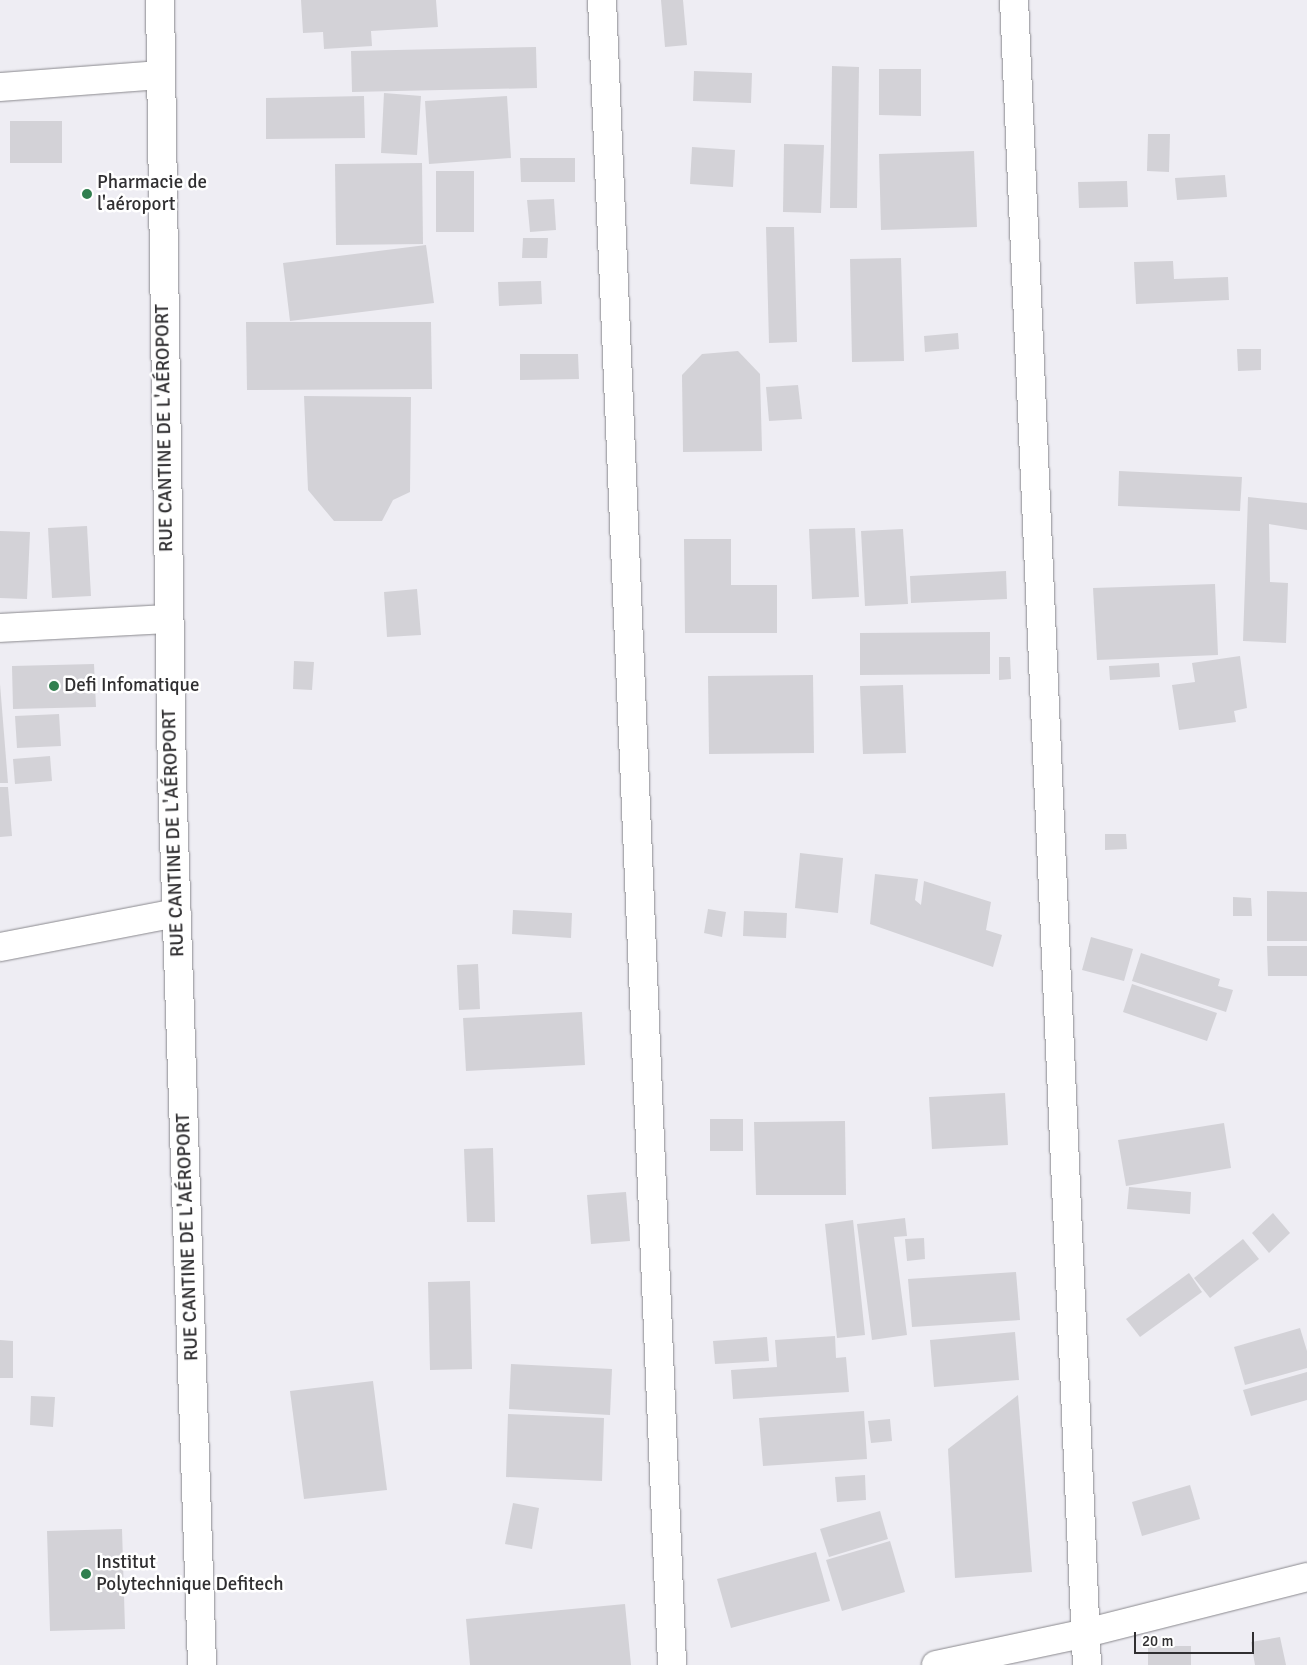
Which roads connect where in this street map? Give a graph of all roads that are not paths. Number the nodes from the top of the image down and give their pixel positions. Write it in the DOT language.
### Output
graph roads {
  1 [pos="160,0"];
  2 [pos="602,0"];
  3 [pos="1014,0"];
  4 [pos="160,75"];
  5 [pos="0,87"];
  6 [pos="168,619"];
  7 [pos="0,628"];
  8 [pos="177,913"];
  9 [pos="0,946"];
  10 [pos="1307,1577"];
  11 [pos="1086,1633"];
  12 [pos="202,1665"];
  13 [pos="672,1665"];
  14 [pos="936,1665"];
  15 [pos="1087,1665"];
  1 -- 4 [label="street, RUE CANTINE DE L'AÉROPORT"];
  2 -- 13 [label="street"];
  3 -- 11 [label="street"];
  4 -- 5 [label="street"];
  4 -- 6 [label="street, RUE CANTINE DE L'AÉROPORT"];
  6 -- 7 [label="street"];
  6 -- 8 [label="street, RUE CANTINE DE L'AÉROPORT"];
  8 -- 9 [label="street"];
  8 -- 12 [label="street, RUE CANTINE DE L'AÉROPORT"];
  10 -- 11 [label="street"];
  11 -- 14 [label="street"];
  11 -- 15 [label="street"];
}
